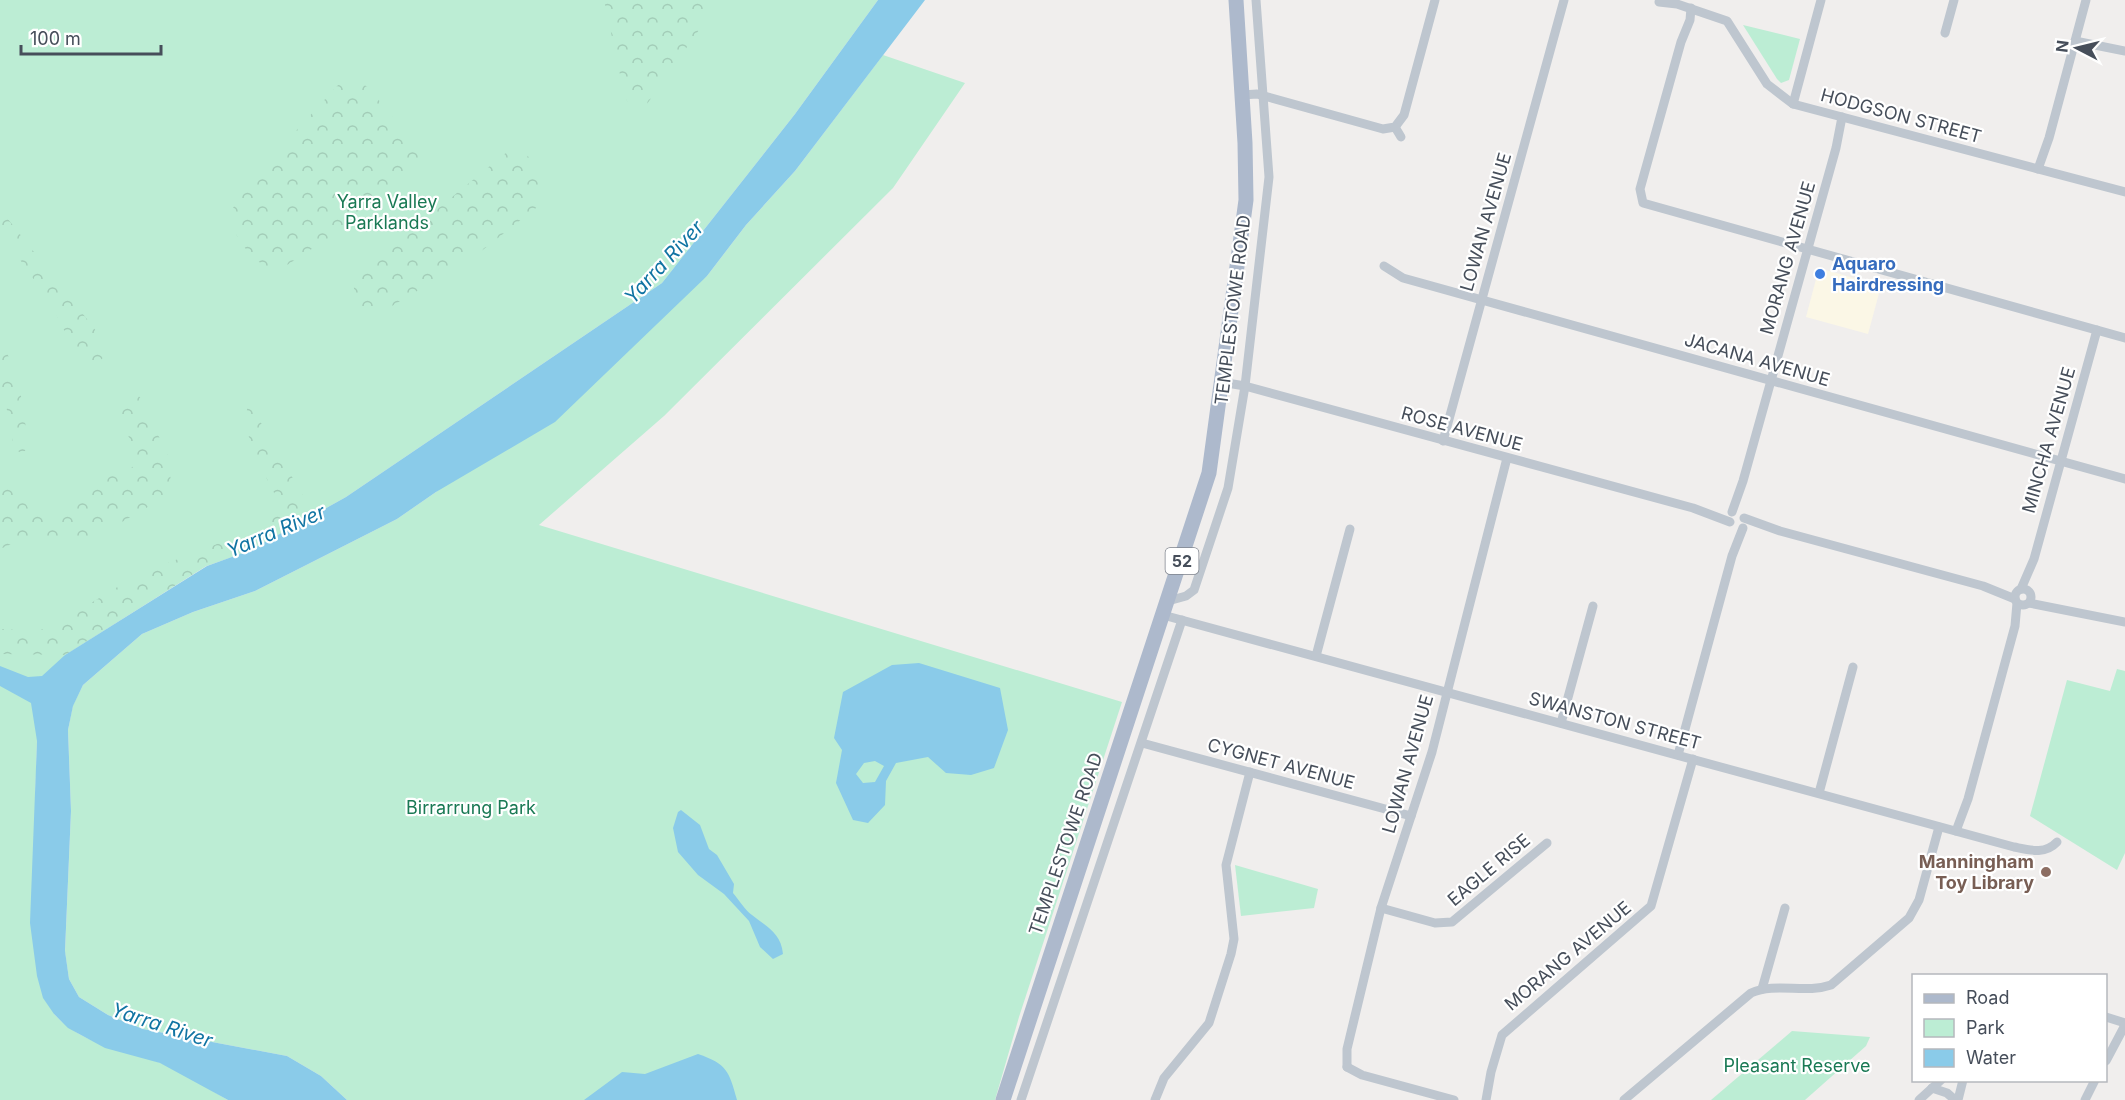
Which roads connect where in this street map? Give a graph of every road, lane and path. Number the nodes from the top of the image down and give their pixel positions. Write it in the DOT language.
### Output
graph roads {
  1 [pos="1236,0"];
  2 [pos="1256,0"];
  3 [pos="1435,0"];
  4 [pos="1565,0"];
  5 [pos="1821,0"];
  6 [pos="1953,0"];
  7 [pos="2086,0"];
  8 [pos="1654,1"];
  9 [pos="1677,4"];
  10 [pos="1690,11"];
  11 [pos="1945,33"];
  12 [pos="2076,38"];
  13 [pos="2125,51"];
  14 [pos="1242,95"];
  15 [pos="1263,96"];
  16 [pos="1793,104"];
  17 [pos="1845,118"];
  18 [pos="1395,127"];
  19 [pos="1401,138"];
  20 [pos="2040,170"];
  21 [pos="2125,192"];
  22 [pos="1641,200"];
  23 [pos="1631,205"];
  24 [pos="1808,250"];
  25 [pos="1384,266"];
  26 [pos="1482,300"];
  27 [pos="2097,330"];
  28 [pos="2125,338"];
  29 [pos="1771,381"];
  30 [pos="1221,382"];
  31 [pos="1245,386"];
  32 [pos="1443,441"];
  33 [pos="1507,458"];
  34 [pos="2061,461"];
  35 [pos="2125,479"];
  36 [pos="1737,520"];
  37 [pos="1350,529"];
  38 [pos="2023,597"];
  39 [pos="1593,606"];
  40 [pos="1165,608"];
  41 [pos="1182,620"];
  42 [pos="2125,622"];
  43 [pos="1316,656"];
  44 [pos="1853,667"];
  45 [pos="1446,692"];
  46 [pos="1561,723"];
  47 [pos="1142,743"];
  48 [pos="1678,755"];
  49 [pos="1693,759"];
  50 [pos="1250,772"];
  51 [pos="1819,793"];
  52 [pos="1411,816"];
  53 [pos="1939,827"];
  54 [pos="1959,832"];
  55 [pos="2057,842"];
  56 [pos="1547,843"];
  57 [pos="1381,908"];
  58 [pos="1785,908"];
  59 [pos="1762,989"];
  60 [pos="2107,1017"];
  61 [pos="2125,1024"];
  62 [pos="2107,1059"];
  63 [pos="1347,1067"];
  64 [pos="1337,1072"];
  65 [pos="1491,1072"];
  66 [pos="1939,1082"];
  67 [pos="1962,1082"];
  68 [pos="2094,1082"];
  69 [pos="1932,1088"];
  70 [pos="1003,1100"];
  71 [pos="1021,1100"];
  72 [pos="1155,1100"];
  73 [pos="1454,1100"];
  74 [pos="1480,1100"];
  75 [pos="1486,1100"];
  76 [pos="1624,1100"];
  77 [pos="1919,1100"];
  78 [pos="1956,1100"];
  79 [pos="2085,1100"];
  1 -- 14 [label="main road, TEMPLESTOWE ROAD / 52"];
  2 -- 15 [label="street, TEMPLESTOWE ROAD"];
  3 -- 18 [label="street"];
  4 -- 26 [label="street, LOWAN AVENUE"];
  5 -- 16 [label="street"];
  6 -- 11 [label="street"];
  7 -- 12 [label="street"];
  8 -- 9 [label="street, HODGSON STREET"];
  9 -- 10 [label="street, HODGSON STREET"];
  10 -- 16 [label="street, HODGSON STREET"];
  10 -- 22 [label="street"];
  12 -- 13 [label="street"];
  12 -- 20 [label="street"];
  14 -- 15 [label="street"];
  14 -- 30 [label="main road, TEMPLESTOWE ROAD / 52"];
  15 -- 18 [label="street"];
  15 -- 31 [label="street, TEMPLESTOWE ROAD"];
  16 -- 17 [label="street, HODGSON STREET"];
  17 -- 20 [label="street, HODGSON STREET"];
  17 -- 24 [label="street, MORANG AVENUE"];
  18 -- 19 [label="street"];
  20 -- 21 [label="street, HODGSON STREET"];
  22 -- 23 [label="street"];
  22 -- 24 [label="street"];
  24 -- 27 [label="street"];
  24 -- 29 [label="street, MORANG AVENUE"];
  25 -- 26 [label="street, JACANA AVENUE"];
  26 -- 29 [label="street, JACANA AVENUE"];
  26 -- 32 [label="street, LOWAN AVENUE"];
  27 -- 28 [label="street"];
  27 -- 34 [label="street, MINCHA AVENUE"];
  29 -- 34 [label="street, JACANA AVENUE"];
  29 -- 36 [label="street, MORANG AVENUE"];
  30 -- 31 [label="street, ROSE AVENUE"];
  30 -- 40 [label="main road, TEMPLESTOWE ROAD / 52"];
  31 -- 32 [label="street, ROSE AVENUE"];
  31 -- 40 [label="street, TEMPLESTOWE ROAD"];
  32 -- 33 [label="street, ROSE AVENUE"];
  33 -- 36 [label="street, ROSE AVENUE"];
  33 -- 45 [label="street, LOWAN AVENUE"];
  34 -- 35 [label="street, JACANA AVENUE"];
  34 -- 38 [label="street, MINCHA AVENUE"];
  36 -- 38 [label="street, ROSE AVENUE"];
  36 -- 48 [label="street, MORANG AVENUE"];
  37 -- 43 [label="street"];
  38 -- 42 [label="street, ROSE AVENUE"];
  38 -- 54 [label="street, MINCHA AVENUE"];
  39 -- 46 [label="street"];
  40 -- 41 [label="street, SWANSTON STREET"];
  40 -- 70 [label="main road, TEMPLESTOWE ROAD / 52"];
  41 -- 43 [label="street, SWANSTON STREET"];
  41 -- 47 [label="street"];
  43 -- 45 [label="street, SWANSTON STREET"];
  44 -- 51 [label="street"];
  45 -- 46 [label="street, SWANSTON STREET"];
  45 -- 52 [label="street, LOWAN AVENUE"];
  46 -- 48 [label="street, SWANSTON STREET"];
  47 -- 50 [label="street, CYGNET AVENUE"];
  47 -- 71 [label="street"];
  48 -- 49 [label="street, SWANSTON STREET"];
  49 -- 51 [label="street, SWANSTON STREET"];
  49 -- 65 [label="street, MORANG AVENUE"];
  50 -- 52 [label="street, CYGNET AVENUE"];
  50 -- 72 [label="street"];
  51 -- 53 [label="street, SWANSTON STREET"];
  52 -- 57 [label="street, LOWAN AVENUE"];
  53 -- 54 [label="street, SWANSTON STREET"];
  53 -- 59 [label="street"];
  54 -- 55 [label="street, SWANSTON STREET"];
  56 -- 57 [label="street, EAGLE RISE"];
  57 -- 63 [label="street, LOWAN AVENUE"];
  58 -- 59 [label="street"];
  59 -- 76 [label="street"];
  60 -- 61 [label="street"];
  61 -- 62 [label="street"];
  63 -- 64 [label="street"];
  63 -- 73 [label="street"];
  65 -- 74 [label="street, MORANG AVENUE"];
  65 -- 75 [label="street, MORANG AVENUE"];
  66 -- 69 [label="street"];
  67 -- 78 [label="street"];
  68 -- 79 [label="street"];
  69 -- 77 [label="street"];
  69 -- 78 [label="street"];
}
